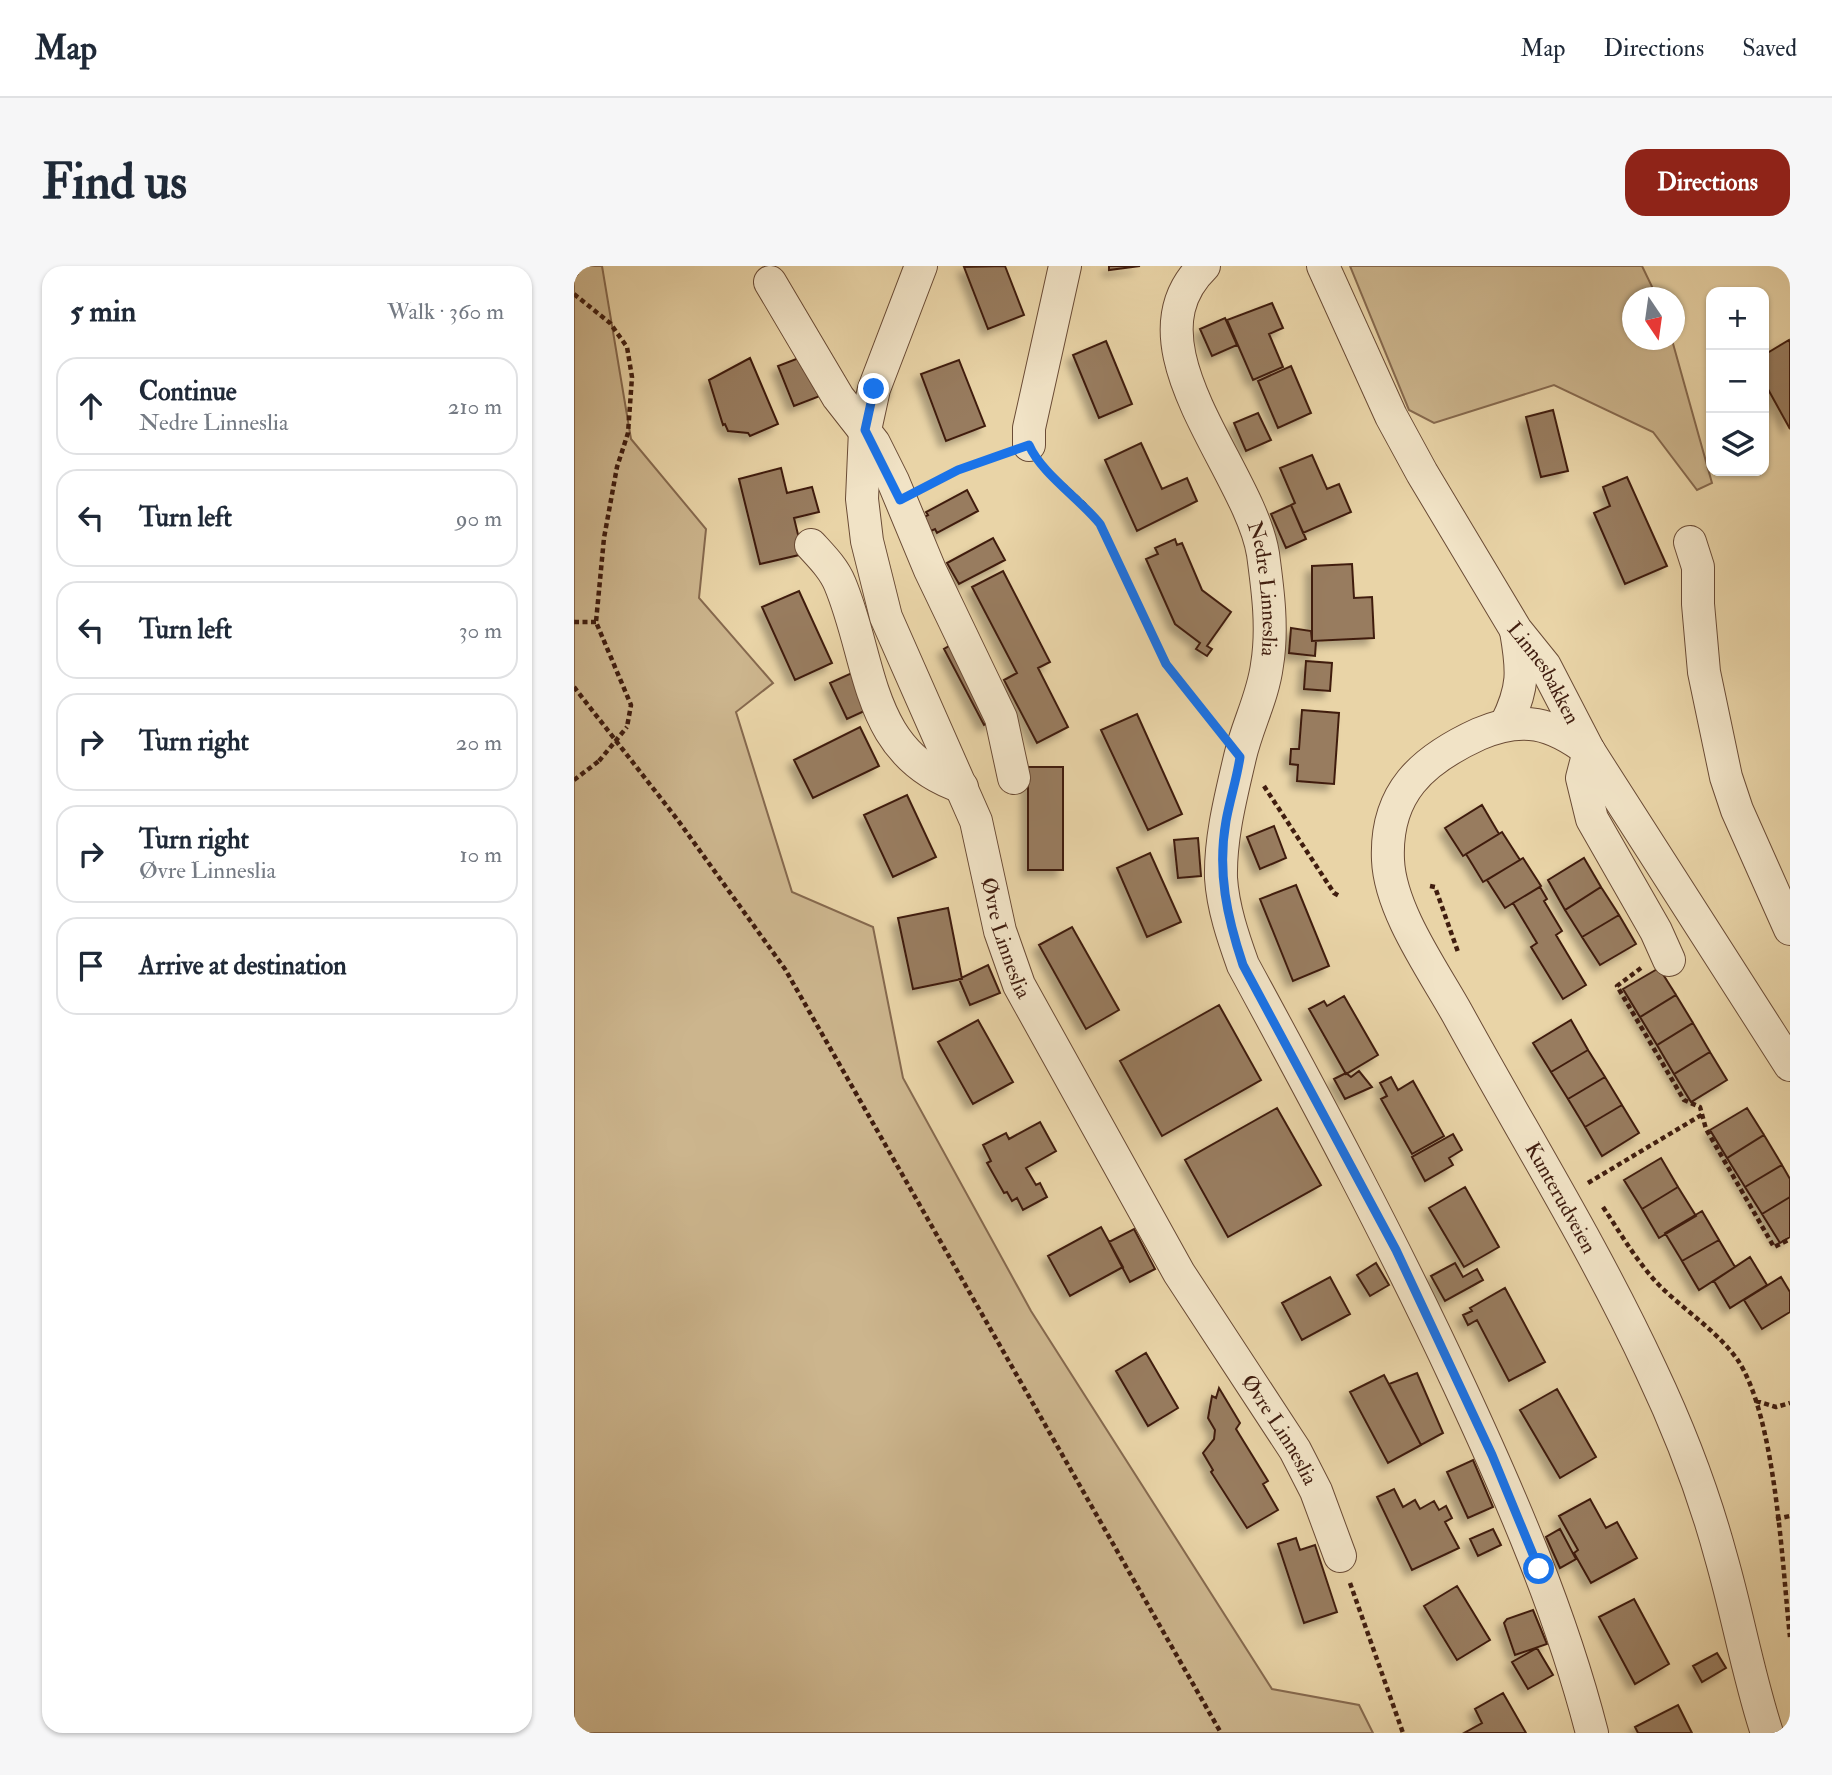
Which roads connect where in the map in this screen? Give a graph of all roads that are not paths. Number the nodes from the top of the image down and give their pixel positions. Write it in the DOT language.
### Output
graph roads {
  1 [pos="921,266"];
  2 [pos="1065,266"];
  3 [pos="1204,266"];
  4 [pos="1323,266"];
  5 [pos="770,282"];
  6 [pos="865,430"];
  7 [pos="1029,445"];
  8 [pos="1690,541"];
  9 [pos="811,545"];
  10 [pos="1516,630"];
  11 [pos="1506,724"];
  12 [pos="1589,751"];
  13 [pos="1014,778"];
  14 [pos="962,787"];
  15 [pos="1790,929"];
  16 [pos="1667,957"];
  17 [pos="1790,1065"];
  18 [pos="1340,1556"];
  19 [pos="1592,1733"];
  20 [pos="1767,1733"];
  1 -- 6 [label="street, Øvre Linneslia"];
  2 -- 7 [label="street"];
  3 -- 19 [label="street, Nedre Linneslia"];
  4 -- 10 [label="street, Linnesbakken"];
  5 -- 6 [label="street"];
  6 -- 13 [label="street"];
  6 -- 14 [label="street, Øvre Linneslia"];
  8 -- 15 [label="street"];
  9 -- 14 [label="street"];
  10 -- 11 [label="street"];
  10 -- 12 [label="street, Linnesbakken"];
  11 -- 12 [label="street, Kunterudveien"];
  11 -- 20 [label="street, Kunterudveien"];
  12 -- 16 [label="street"];
  12 -- 17 [label="street, Linnesbakken"];
  14 -- 18 [label="street, Øvre Linneslia"];
}
